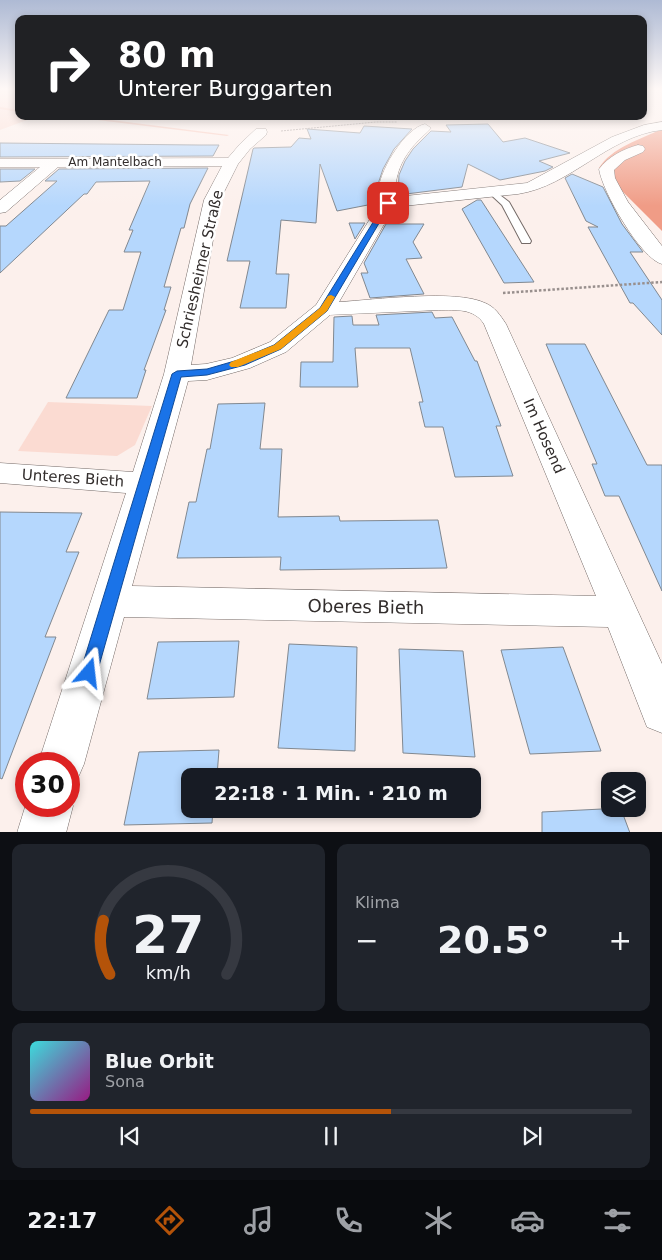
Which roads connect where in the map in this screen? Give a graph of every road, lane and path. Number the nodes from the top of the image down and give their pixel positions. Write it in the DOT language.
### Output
graph roads {
  1 [pos="308,128"];
  2 [pos="425,128"];
  3 [pos="644,128"];
  4 [pos="260,132"];
  5 [pos="654,143"];
  6 [pos="54,162"];
  7 [pos="231,162"];
  8 [pos="0,163"];
  9 [pos="492,192"];
  10 [pos="388,203"];
  11 [pos="0,208"];
  12 [pos="526,241"];
  13 [pos="662,258"];
  14 [pos="662,282"];
  15 [pos="494,294"];
  16 [pos="324,310"];
  17 [pos="177,374"];
  18 [pos="0,472"];
  19 [pos="145,484"];
  20 [pos="111,600"];
  21 [pos="621,612"];
  22 [pos="662,714"];
  23 [pos="66,752"];
  24 [pos="46,817"];
  25 [pos="41,832"];
  1 -- 4 [label="path"];
  2 -- 10 [label="street"];
  3 -- 9 [label="street"];
  4 -- 7 [label="street, Schriesheimer Straße"];
  5 -- 13 [label="street"];
  6 -- 7 [label="street, Am Mantelbach"];
  6 -- 8 [label="street, Am Mantelbach"];
  6 -- 11 [label="street"];
  7 -- 17 [label="street, Schriesheimer Straße"];
  9 -- 10 [label="street"];
  9 -- 12 [label="lane"];
  10 -- 16 [label="street"];
  14 -- 15 [label="path"];
  16 -- 17 [label="street"];
  16 -- 21 [label="street, Im Hosend"];
  17 -- 19 [label="street, Schriesheimer Straße"];
  18 -- 19 [label="street, Unteres Bieth"];
  19 -- 20 [label="street, Schriesheimer Straße"];
  20 -- 21 [label="street, Oberes Bieth"];
  20 -- 23 [label="street, Schriesheimer Straße"];
  21 -- 22 [label="street, Im Hosend"];
  24 -- 25 [label="street"];
}
